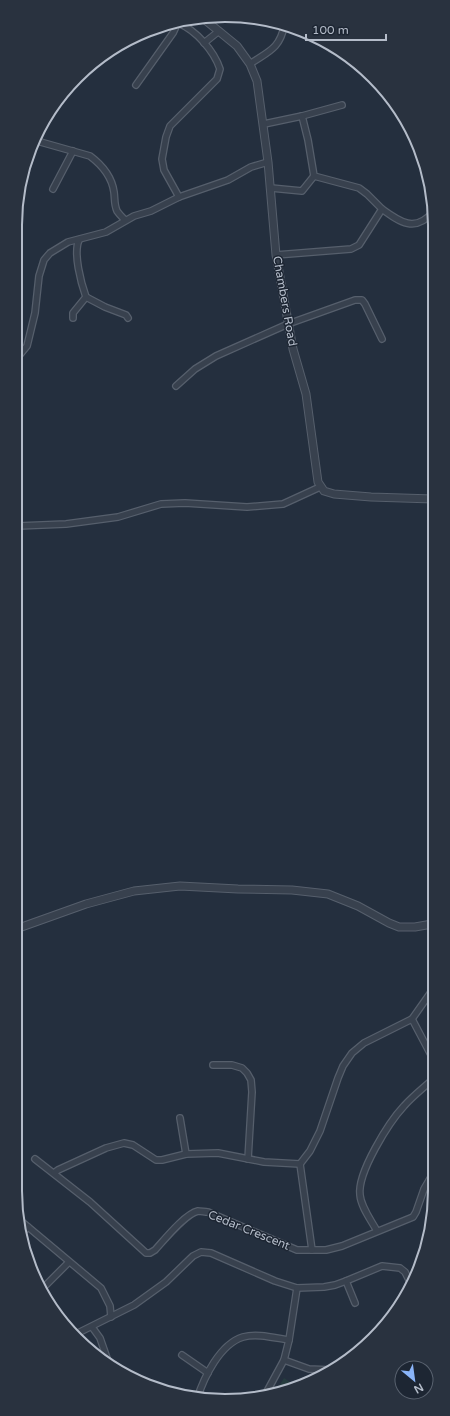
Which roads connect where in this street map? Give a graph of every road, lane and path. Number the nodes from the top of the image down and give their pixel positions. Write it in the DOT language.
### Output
graph roads {
  1 [pos="208,23"];
  2 [pos="185,26"];
  3 [pos="175,28"];
  4 [pos="282,30"];
  5 [pos="219,31"];
  6 [pos="204,43"];
  7 [pos="250,64"];
  8 [pos="136,85"];
  9 [pos="342,105"];
  10 [pos="302,116"];
  11 [pos="264,124"];
  12 [pos="40,142"];
  13 [pos="73,151"];
  14 [pos="268,162"];
  15 [pos="314,176"];
  16 [pos="270,188"];
  17 [pos="54,189"];
  18 [pos="179,197"];
  19 [pos="382,209"];
  20 [pos="428,216"];
  21 [pos="125,220"];
  22 [pos="79,240"];
  23 [pos="276,255"];
  24 [pos="86,297"];
  25 [pos="73,318"];
  26 [pos="128,318"];
  27 [pos="288,324"];
  28 [pos="382,338"];
  29 [pos="22,352"];
  30 [pos="176,386"];
  31 [pos="320,487"];
  32 [pos="428,499"];
  33 [pos="22,526"];
  34 [pos="428,925"];
  35 [pos="22,927"];
  36 [pos="428,996"];
  37 [pos="412,1019"];
  38 [pos="428,1049"];
  39 [pos="213,1065"];
  40 [pos="428,1084"];
  41 [pos="180,1118"];
  42 [pos="186,1154"];
  43 [pos="35,1159"];
  44 [pos="248,1159"];
  45 [pos="300,1164"];
  46 [pos="54,1174"];
  47 [pos="428,1182"];
  48 [pos="25,1224"];
  49 [pos="28,1227"];
  50 [pos="26,1229"];
  51 [pos="377,1231"];
  52 [pos="312,1250"];
  53 [pos="69,1262"];
  54 [pos="408,1278"];
  55 [pos="346,1281"];
  56 [pos="45,1286"];
  57 [pos="297,1288"];
  58 [pos="354,1303"];
  59 [pos="112,1317"];
  60 [pos="92,1327"];
  61 [pos="79,1333"];
  62 [pos="289,1340"];
  63 [pos="182,1355"];
  64 [pos="106,1356"];
  65 [pos="284,1360"];
  66 [pos="321,1370"];
  67 [pos="208,1373"];
  68 [pos="268,1389"];
  69 [pos="200,1392"];
  1 -- 5 [label="street, Chambers Road"];
  2 -- 6 [label="street"];
  3 -- 8 [label="street"];
  4 -- 7 [label="street"];
  5 -- 6 [label="street"];
  5 -- 7 [label="street, Chambers Road"];
  6 -- 18 [label="street"];
  7 -- 11 [label="street, Chambers Road"];
  9 -- 10 [label="street"];
  10 -- 11 [label="street"];
  10 -- 15 [label="street"];
  11 -- 14 [label="street, Chambers Road"];
  12 -- 13 [label="street"];
  13 -- 17 [label="street"];
  13 -- 21 [label="street"];
  14 -- 16 [label="street, Chambers Road"];
  14 -- 18 [label="street"];
  15 -- 16 [label="street"];
  15 -- 19 [label="street"];
  16 -- 23 [label="street, Chambers Road"];
  18 -- 21 [label="street"];
  19 -- 20 [label="street"];
  19 -- 23 [label="street"];
  21 -- 22 [label="street"];
  22 -- 24 [label="street"];
  22 -- 29 [label="street"];
  23 -- 27 [label="street, Chambers Road"];
  24 -- 25 [label="street"];
  24 -- 26 [label="street"];
  27 -- 28 [label="street"];
  27 -- 30 [label="street"];
  27 -- 31 [label="street, Chambers Road"];
  31 -- 32 [label="street"];
  31 -- 33 [label="street"];
  34 -- 35 [label="street"];
  36 -- 37 [label="street"];
  37 -- 38 [label="street"];
  37 -- 45 [label="street"];
  39 -- 44 [label="street"];
  40 -- 51 [label="street"];
  41 -- 42 [label="street"];
  42 -- 44 [label="street"];
  42 -- 46 [label="street"];
  43 -- 46 [label="street"];
  44 -- 45 [label="street"];
  45 -- 52 [label="street"];
  46 -- 52 [label="street, Cedar Crescent"];
  47 -- 51 [label="street, Cedar Crescent"];
  48 -- 49 [label="street"];
  49 -- 50 [label="street"];
  49 -- 53 [label="street"];
  51 -- 52 [label="street, Cedar Crescent"];
  53 -- 56 [label="street"];
  53 -- 59 [label="street"];
  54 -- 55 [label="street"];
  55 -- 57 [label="street"];
  55 -- 58 [label="street"];
  57 -- 59 [label="street"];
  57 -- 62 [label="street"];
  59 -- 60 [label="street"];
  60 -- 61 [label="street"];
  60 -- 64 [label="street"];
  62 -- 65 [label="street"];
  62 -- 67 [label="street"];
  63 -- 67 [label="street"];
  65 -- 66 [label="street"];
  65 -- 68 [label="street"];
  67 -- 69 [label="street"];
}
